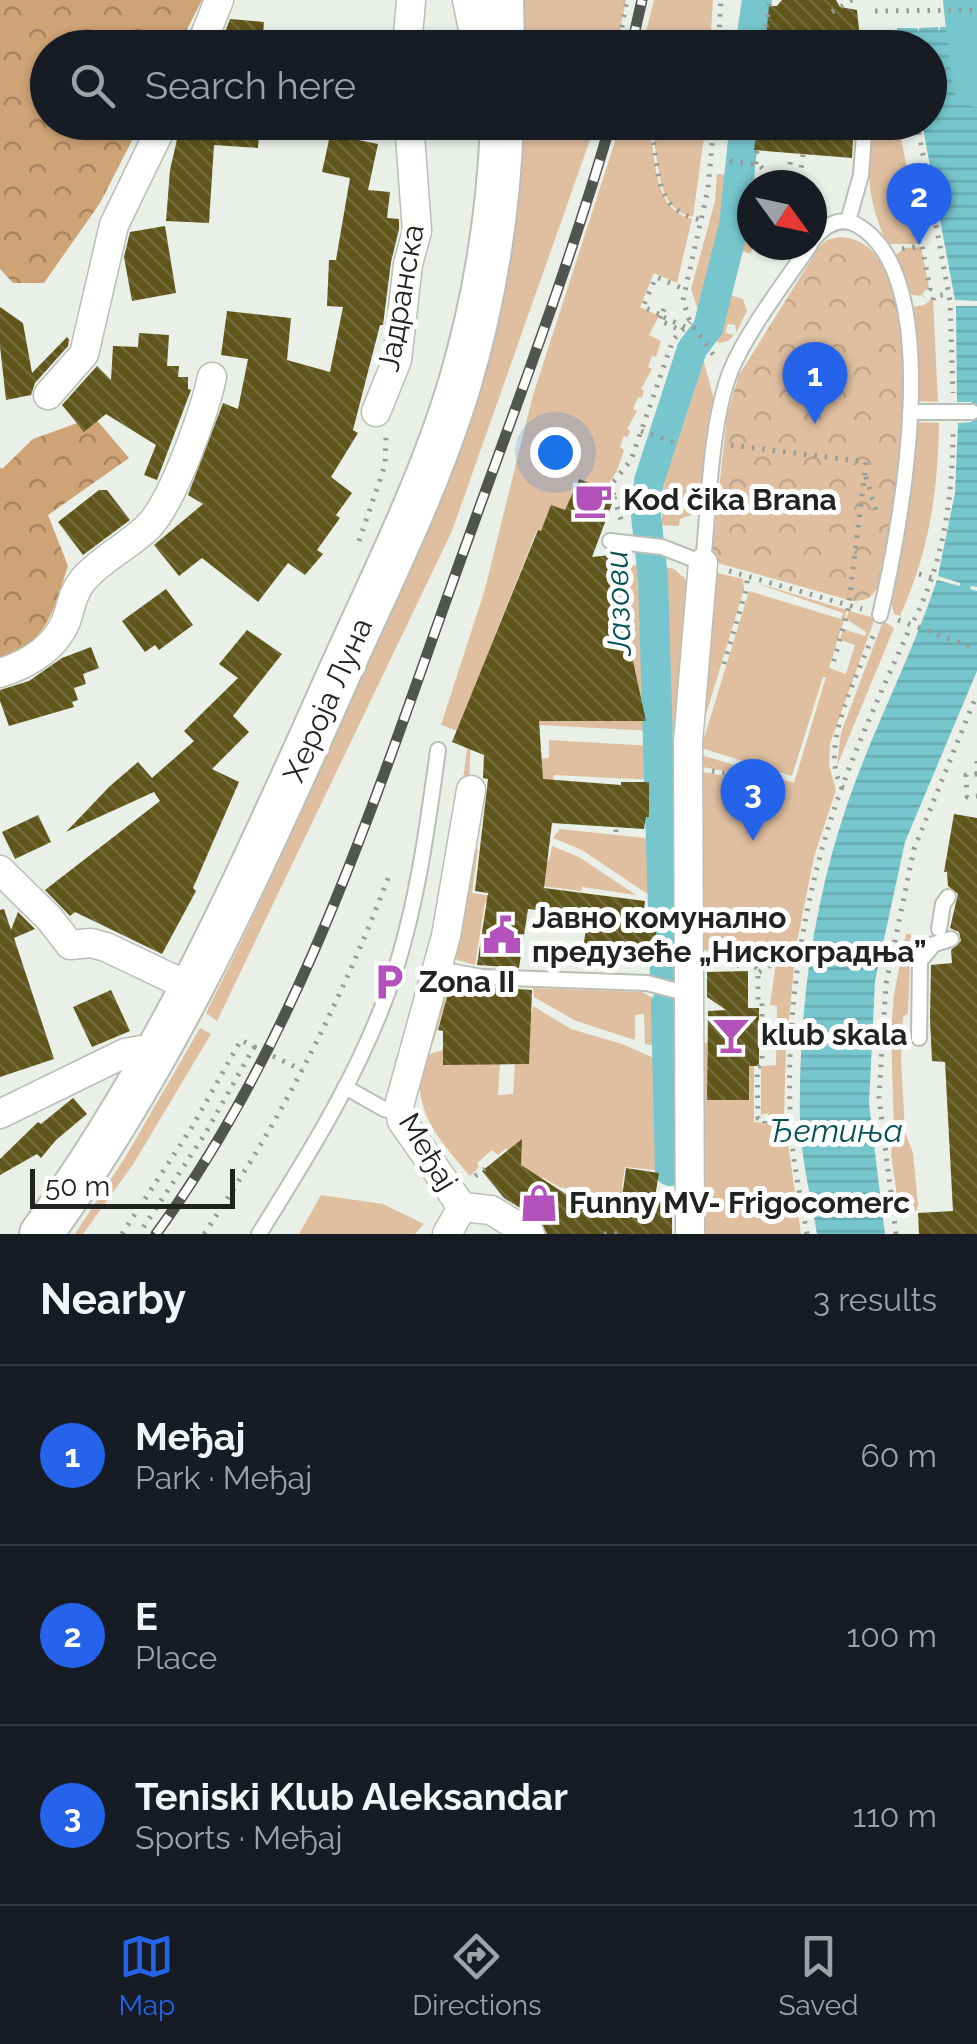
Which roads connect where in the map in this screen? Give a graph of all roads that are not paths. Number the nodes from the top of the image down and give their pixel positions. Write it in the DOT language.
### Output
graph roads {
  1 [pos="219,0"];
  2 [pos="411,0"];
  3 [pos="467,0"];
  4 [pos="502,0"];
  5 [pos="207,30"];
  6 [pos="408,30"];
  7 [pos="473,30"];
  8 [pos="503,30"];
  9 [pos="155,140"];
  10 [pos="410,140"];
  11 [pos="501,140"];
  12 [pos="864,140"];
  13 [pos="848,222"];
  14 [pos="827,226"];
  15 [pos="800,260"];
  16 [pos="212,376"];
  17 [pos="48,395"];
  18 [pos="381,400"];
  19 [pos="910,412"];
  20 [pos="972,412"];
  21 [pos="610,541"];
  22 [pos="703,563"];
  23 [pos="880,617"];
  24 [pos="0,673"];
  25 [pos="438,750"];
  26 [pos="472,784"];
  27 [pos="0,870"];
  28 [pos="948,897"];
  29 [pos="438,969"];
  30 [pos="192,988"];
  31 [pos="690,994"];
  32 [pos="919,1038"];
  33 [pos="156,1054"];
  34 [pos="344,1087"];
  35 [pos="0,1114"];
  36 [pos="400,1114"];
  37 [pos="462,1207"];
  38 [pos="40,1234"];
  39 [pos="259,1234"];
  40 [pos="447,1234"];
  41 [pos="530,1234"];
  42 [pos="690,1234"];
  1 -- 5 [label="street"];
  2 -- 6 [label="street"];
  3 -- 7 [label="street"];
  4 -- 8 [label="main road"];
  9 -- 17 [label="street"];
  10 -- 18 [label="street, Јадранска"];
  11 -- 30 [label="main road, Хероја Луна"];
  12 -- 13 [label="lane"];
  13 -- 14 [label="lane"];
  13 -- 19 [label="lane"];
  15 -- 22 [label="lane"];
  16 -- 24 [label="street"];
  19 -- 20 [label="lane"];
  19 -- 23 [label="lane"];
  21 -- 22 [label="lane"];
  22 -- 31 [label="street"];
  25 -- 34 [label="lane"];
  26 -- 29 [label="street, Међај"];
  27 -- 30 [label="street"];
  28 -- 32 [label="lane"];
  29 -- 31 [label="lane"];
  29 -- 36 [label="street, Међај"];
  30 -- 33 [label="main road, Хероја Луна"];
  31 -- 42 [label="street"];
  33 -- 35 [label="street"];
  33 -- 38 [label="main road, Хероја Луна"];
  34 -- 36 [label="lane"];
  34 -- 39 [label="lane"];
  36 -- 37 [label="street, Међај"];
  37 -- 40 [label="street"];
  37 -- 41 [label="street, Међај"];
}
